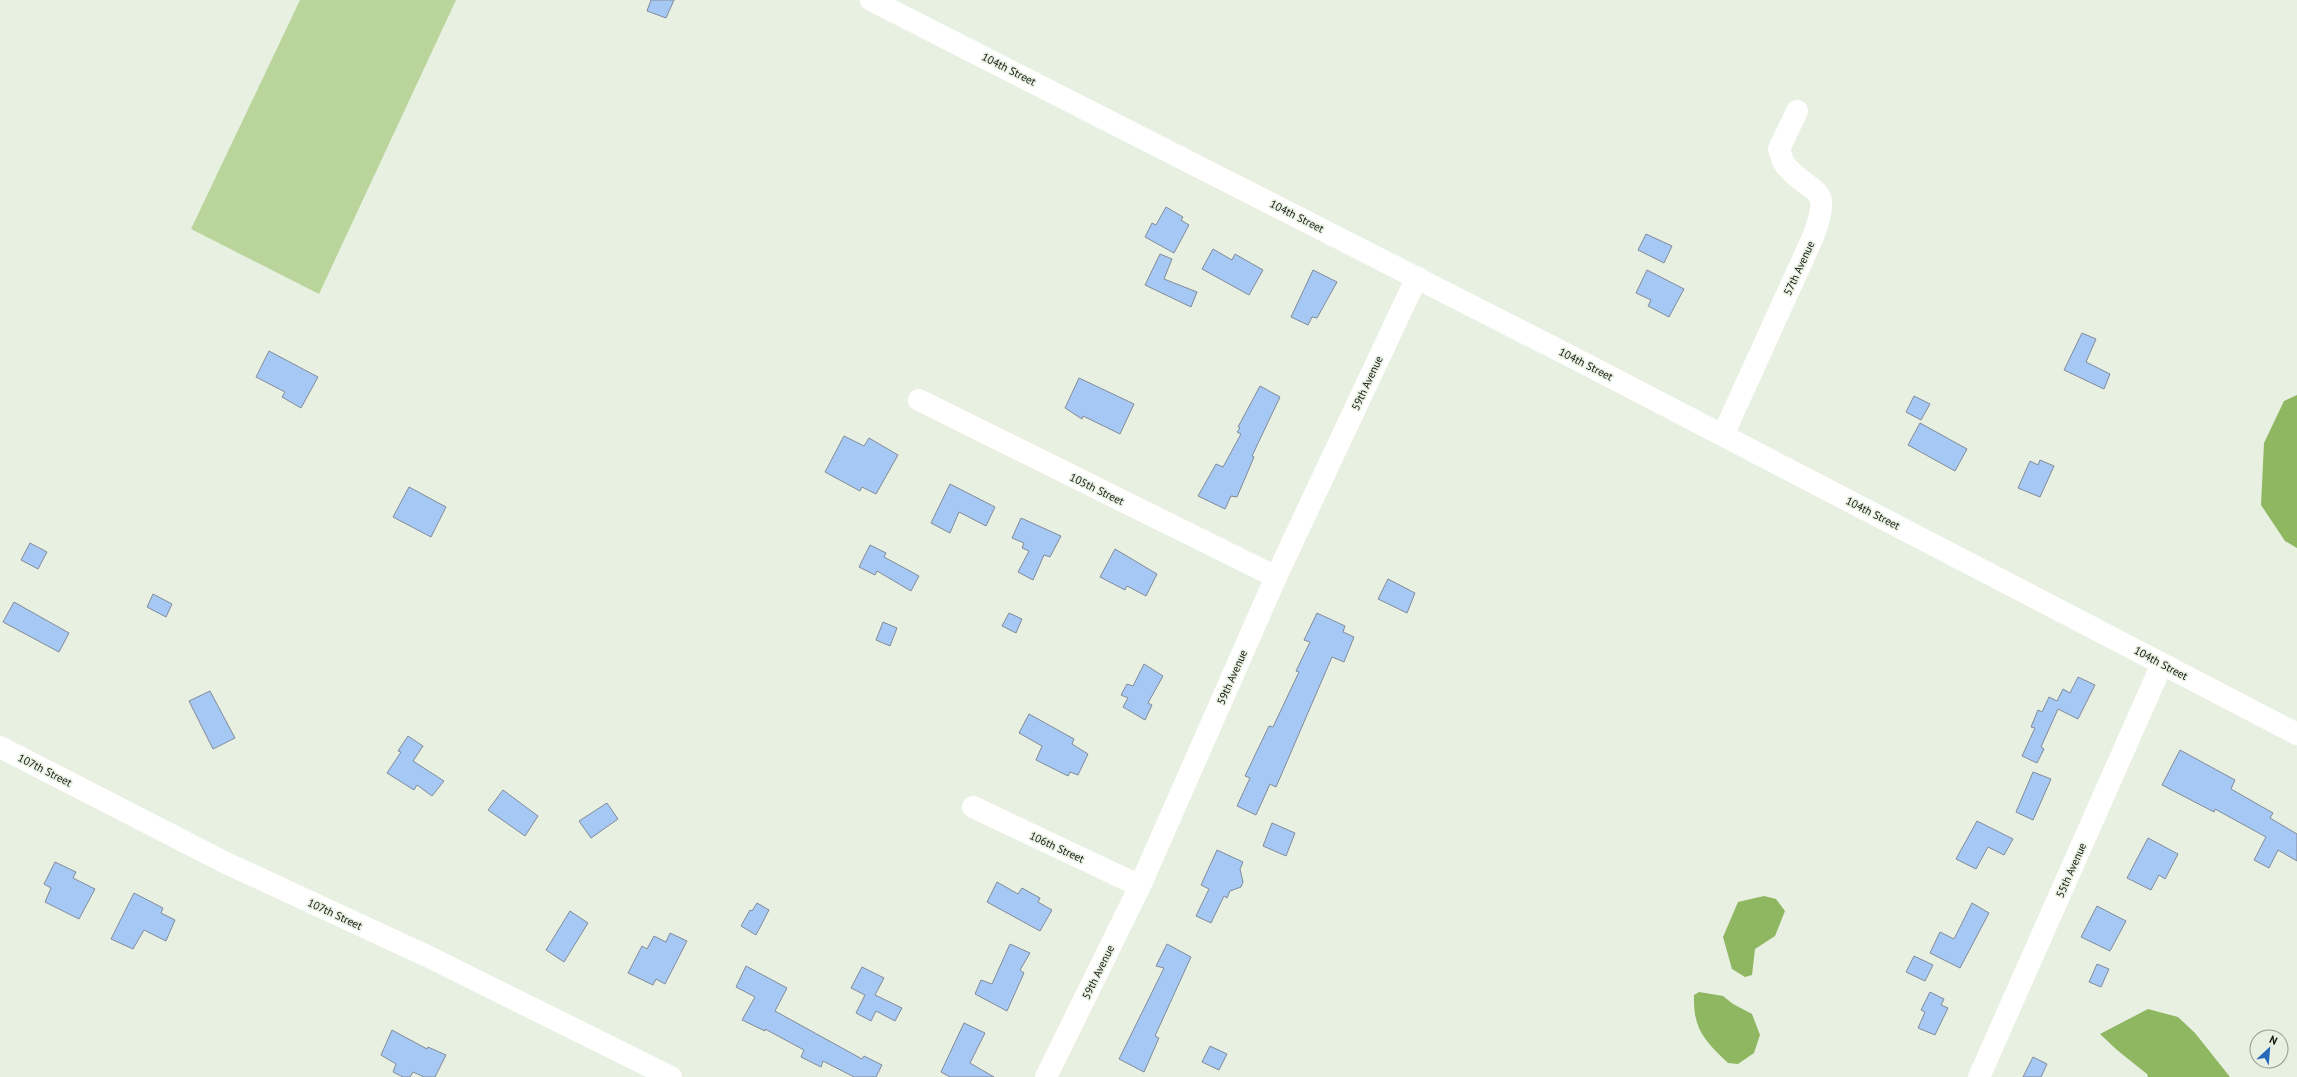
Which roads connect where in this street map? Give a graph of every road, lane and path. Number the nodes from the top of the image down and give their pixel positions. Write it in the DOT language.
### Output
graph roads {
  1 [pos="871,0"];
  2 [pos="1797,111"];
  3 [pos="1417,277"];
  4 [pos="919,400"];
  5 [pos="1723,435"];
  6 [pos="1276,577"];
  7 [pos="2162,664"];
  8 [pos="2297,734"];
  9 [pos="0,747"];
  10 [pos="973,807"];
  11 [pos="1140,886"];
  12 [pos="672,1077"];
  13 [pos="1046,1077"];
  14 [pos="1979,1077"];
  1 -- 3 [label="street, 104th Street"];
  2 -- 5 [label="street, 57th Avenue"];
  3 -- 5 [label="street, 104th Street"];
  3 -- 6 [label="street, 59th Avenue"];
  4 -- 6 [label="street, 105th Street"];
  5 -- 7 [label="street, 104th Street"];
  6 -- 11 [label="street, 59th Avenue"];
  7 -- 8 [label="street, 104th Street"];
  7 -- 14 [label="street, 55th Avenue"];
  9 -- 12 [label="street, 107th Street"];
  10 -- 11 [label="street, 106th Street"];
  11 -- 13 [label="street, 59th Avenue"];
}
